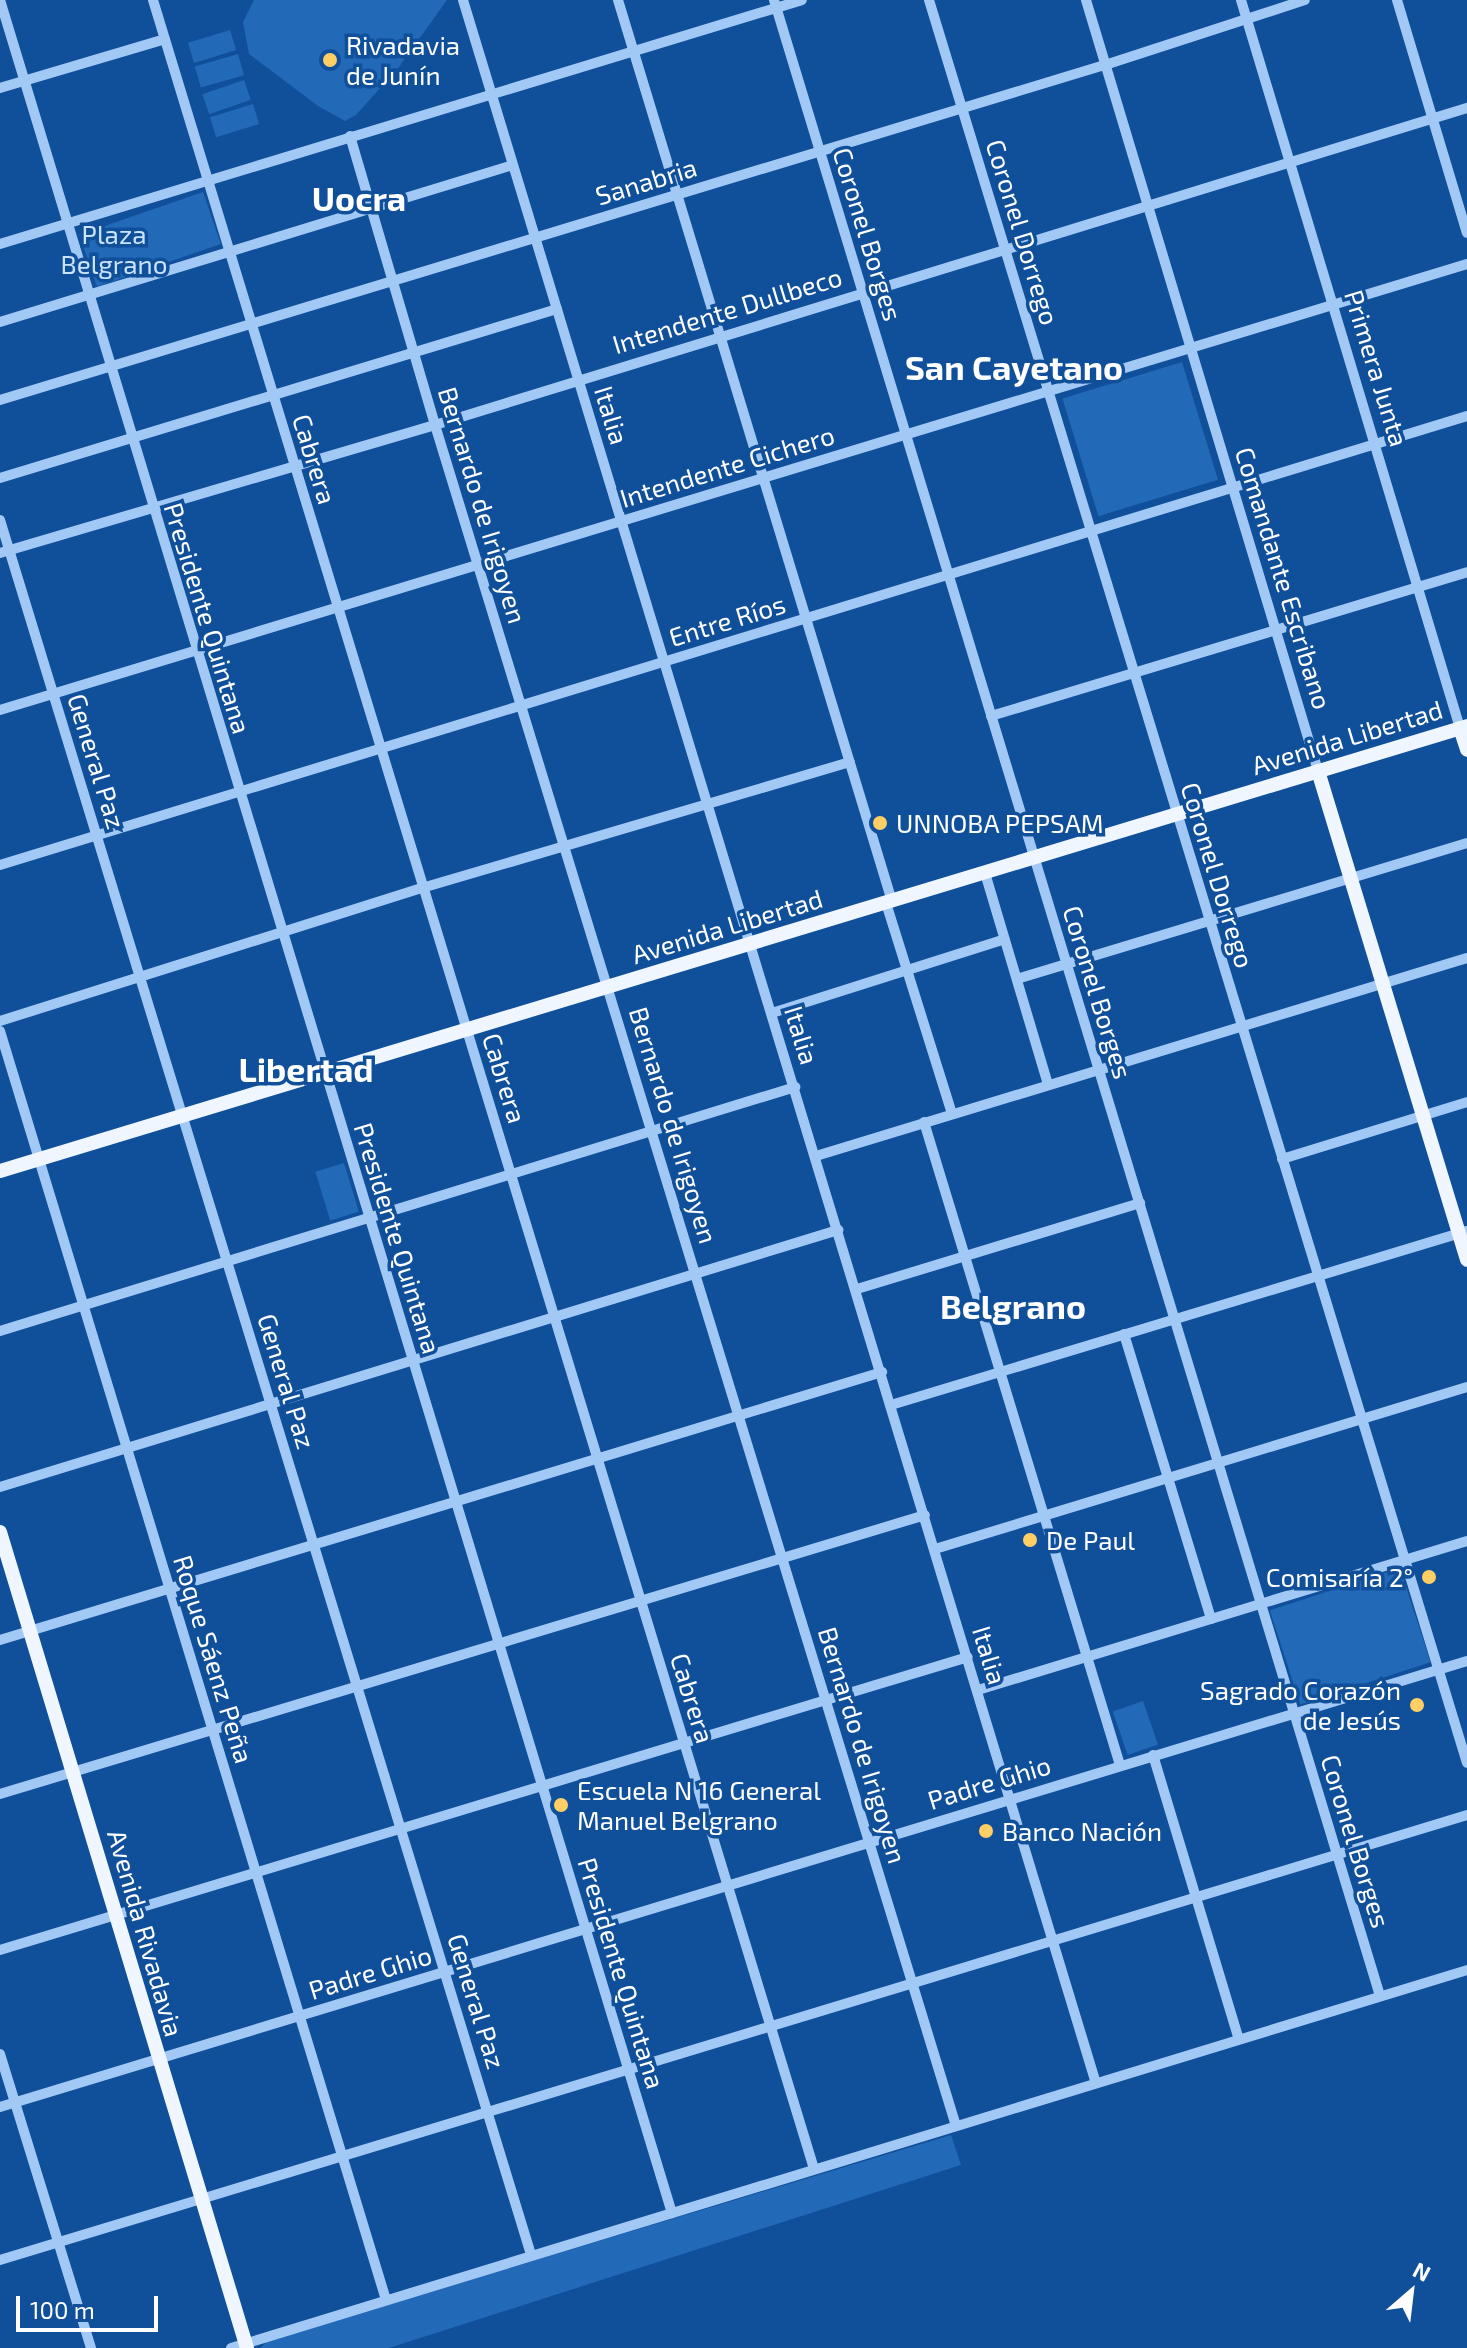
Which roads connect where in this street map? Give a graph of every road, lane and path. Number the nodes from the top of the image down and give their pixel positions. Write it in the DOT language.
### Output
graph roads {
  1 [pos="0,0"];
  2 [pos="153,0"];
  3 [pos="463,0"];
  4 [pos="618,0"];
  5 [pos="802,0"];
  6 [pos="929,0"];
  7 [pos="1086,0"];
  8 [pos="1241,0"];
  9 [pos="1305,0"];
  10 [pos="1397,0"];
  11 [pos="775,4"];
  12 [pos="1246,18"];
  13 [pos="165,39"];
  14 [pos="633,50"];
  15 [pos="1105,65"];
  16 [pos="24,81"];
  17 [pos="0,88"];
  18 [pos="492,93"];
  19 [pos="962,108"];
  20 [pos="1467,108"];
  21 [pos="1433,119"];
  22 [pos="350,136"];
  23 [pos="820,151"];
  24 [pos="1290,162"];
  25 [pos="513,165"];
  26 [pos="208,180"];
  27 [pos="677,194"];
  28 [pos="1147,205"];
  29 [pos="372,208"];
  30 [pos="66,224"];
  31 [pos="1467,233"];
  32 [pos="535,237"];
  33 [pos="0,244"];
  34 [pos="1005,248"];
  35 [pos="230,252"];
  36 [pos="1467,264"];
  37 [pos="393,281"];
  38 [pos="862,292"];
  39 [pos="87,295"];
  40 [pos="1333,305"];
  41 [pos="557,309"];
  42 [pos="0,322"];
  43 [pos="251,324"];
  44 [pos="721,335"];
  45 [pos="1189,349"];
  46 [pos="414,352"];
  47 [pos="109,367"];
  48 [pos="578,380"];
  49 [pos="1048,392"];
  50 [pos="273,395"];
  51 [pos="0,400"];
  52 [pos="1467,416"];
  53 [pos="435,425"];
  54 [pos="906,435"];
  55 [pos="131,439"];
  56 [pos="1375,444"];
  57 [pos="294,466"];
  58 [pos="0,478"];
  59 [pos="764,478"];
  60 [pos="1232,488"];
  61 [pos="151,506"];
  62 [pos="0,520"];
  63 [pos="621,522"];
  64 [pos="1091,531"];
  65 [pos="5,551"];
  66 [pos="478,565"];
  67 [pos="1467,572"];
  68 [pos="948,575"];
  69 [pos="1418,587"];
  70 [pos="337,608"];
  71 [pos="806,618"];
  72 [pos="1275,631"];
  73 [pos="195,651"];
  74 [pos="664,662"];
  75 [pos="1134,673"];
  76 [pos="53,694"];
  77 [pos="522,705"];
  78 [pos="0,710"];
  79 [pos="991,716"];
  80 [pos="1464,727"];
  81 [pos="380,749"];
  82 [pos="1467,750"];
  83 [pos="850,762"];
  84 [pos="1318,771"];
  85 [pos="239,792"];
  86 [pos="708,804"];
  87 [pos="1177,814"];
  88 [pos="97,836"];
  89 [pos="1467,843"];
  90 [pos="565,846"];
  91 [pos="1034,858"];
  92 [pos="0,865"];
  93 [pos="985,873"];
  94 [pos="1350,878"];
  95 [pos="422,888"];
  96 [pos="889,902"];
  97 [pos="1209,921"];
  98 [pos="282,932"];
  99 [pos="1005,939"];
  100 [pos="752,944"];
  101 [pos="1467,958"];
  102 [pos="1066,964"];
  103 [pos="907,970"];
  104 [pos="140,976"];
  105 [pos="1017,979"];
  106 [pos="1383,983"];
  107 [pos="609,987"];
  108 [pos="772,1013"];
  109 [pos="0,1021"];
  110 [pos="1241,1026"];
  111 [pos="467,1030"];
  112 [pos="0,1031"];
  113 [pos="1098,1069"];
  114 [pos="325,1073"];
  115 [pos="1048,1084"];
  116 [pos="795,1087"];
  117 [pos="1467,1102"];
  118 [pos="952,1114"];
  119 [pos="183,1115"];
  120 [pos="1423,1115"];
  121 [pos="924,1122"];
  122 [pos="653,1131"];
  123 [pos="816,1156"];
  124 [pos="39,1159"];
  125 [pos="1282,1159"];
  126 [pos="0,1171"];
  127 [pos="511,1175"];
  128 [pos="1140,1203"];
  129 [pos="369,1218"];
  130 [pos="838,1230"];
  131 [pos="1463,1232"];
  132 [pos="965,1256"];
  133 [pos="1467,1260"];
  134 [pos="228,1262"];
  135 [pos="696,1274"];
  136 [pos="1318,1276"];
  137 [pos="857,1289"];
  138 [pos="84,1306"];
  139 [pos="554,1317"];
  140 [pos="1176,1319"];
  141 [pos="0,1331"];
  142 [pos="1124,1334"];
  143 [pos="413,1361"];
  144 [pos="882,1372"];
  145 [pos="1000,1372"];
  146 [pos="1467,1387"];
  147 [pos="271,1404"];
  148 [pos="891,1405"];
  149 [pos="739,1415"];
  150 [pos="1362,1419"];
  151 [pos="127,1448"];
  152 [pos="597,1458"];
  153 [pos="1219,1463"];
  154 [pos="1168,1478"];
  155 [pos="0,1487"];
  156 [pos="455,1501"];
  157 [pos="925,1515"];
  158 [pos="1044,1516"];
  159 [pos="0,1532"];
  160 [pos="1467,1541"];
  161 [pos="314,1544"];
  162 [pos="935,1549"];
  163 [pos="783,1558"];
  164 [pos="1405,1560"];
  165 [pos="169,1588"];
  166 [pos="641,1601"];
  167 [pos="1262,1604"];
  168 [pos="1211,1619"];
  169 [pos="30,1631"];
  170 [pos="0,1640"];
  171 [pos="499,1644"];
  172 [pos="968,1657"];
  173 [pos="1087,1657"];
  174 [pos="1467,1661"];
  175 [pos="1438,1669"];
  176 [pos="357,1686"];
  177 [pos="978,1690"];
  178 [pos="826,1700"];
  179 [pos="1295,1713"];
  180 [pos="213,1730"];
  181 [pos="684,1744"];
  182 [pos="1153,1755"];
  183 [pos="1467,1763"];
  184 [pos="1120,1765"];
  185 [pos="73,1772"];
  186 [pos="542,1787"];
  187 [pos="0,1794"];
  188 [pos="1011,1798"];
  189 [pos="1467,1815"];
  190 [pos="401,1829"];
  191 [pos="869,1842"];
  192 [pos="1337,1854"];
  193 [pos="256,1874"];
  194 [pos="727,1885"];
  195 [pos="1196,1897"];
  196 [pos="116,1916"];
  197 [pos="585,1929"];
  198 [pos="1054,1940"];
  199 [pos="0,1950"];
  200 [pos="1467,1970"];
  201 [pos="445,1972"];
  202 [pos="912,1983"];
  203 [pos="1380,1996"];
  204 [pos="300,2017"];
  205 [pos="770,2026"];
  206 [pos="1239,2039"];
  207 [pos="0,2054"];
  208 [pos="158,2060"];
  209 [pos="628,2069"];
  210 [pos="1096,2083"];
  211 [pos="15,2102"];
  212 [pos="0,2107"];
  213 [pos="488,2112"];
  214 [pos="956,2126"];
  215 [pos="342,2156"];
  216 [pos="814,2169"];
  217 [pos="200,2199"];
  218 [pos="672,2213"];
  219 [pos="57,2242"];
  220 [pos="531,2255"];
  221 [pos="0,2260"];
  222 [pos="386,2300"];
  223 [pos="241,2346"];
  224 [pos="91,2348"];
  1 -- 16 [label="street, Presidente Quintana"];
  2 -- 13 [label="street, Cabrera"];
  3 -- 18 [label="street, Italia"];
  4 -- 14 [label="street"];
  5 -- 11 [label="street"];
  6 -- 19 [label="street, Coronel Dorrego"];
  7 -- 15 [label="street, Comandante Escribano"];
  8 -- 12 [label="street, Primera Junta"];
  9 -- 12 [label="street, Sanabria"];
  10 -- 21 [label="street"];
  11 -- 14 [label="street"];
  11 -- 23 [label="street, Coronel Borges"];
  12 -- 15 [label="street, Sanabria"];
  12 -- 24 [label="street, Primera Junta"];
  13 -- 16 [label="street"];
  13 -- 26 [label="street, Cabrera"];
  14 -- 18 [label="street"];
  14 -- 27 [label="street"];
  15 -- 19 [label="street, Sanabria"];
  15 -- 28 [label="street, Comandante Escribano"];
  16 -- 17 [label="street"];
  16 -- 30 [label="street, Presidente Quintana"];
  18 -- 22 [label="street"];
  18 -- 25 [label="street, Italia"];
  19 -- 23 [label="street, Sanabria"];
  19 -- 34 [label="street, Coronel Dorrego"];
  20 -- 21 [label="street, Intendente Dullbeco"];
  21 -- 24 [label="street, Intendente Dullbeco"];
  21 -- 31 [label="street"];
  22 -- 26 [label="street"];
  22 -- 29 [label="street, Bernardo de Irigoyen"];
  23 -- 27 [label="street, Sanabria"];
  23 -- 38 [label="street, Coronel Borges"];
  24 -- 28 [label="street, Intendente Dullbeco"];
  24 -- 40 [label="street, Primera Junta"];
  25 -- 29 [label="street"];
  25 -- 32 [label="street, Italia"];
  26 -- 30 [label="street"];
  26 -- 35 [label="street, Cabrera"];
  27 -- 32 [label="street, Sanabria"];
  27 -- 44 [label="street"];
  28 -- 34 [label="street, Intendente Dullbeco"];
  28 -- 45 [label="street, Comandante Escribano"];
  29 -- 35 [label="street"];
  29 -- 37 [label="street, Bernardo de Irigoyen"];
  30 -- 33 [label="street"];
  30 -- 39 [label="street, Presidente Quintana"];
  32 -- 37 [label="street, Sanabria"];
  32 -- 41 [label="street, Italia"];
  34 -- 38 [label="street, Intendente Dullbeco"];
  34 -- 49 [label="street, Coronel Dorrego"];
  35 -- 39 [label="street"];
  35 -- 43 [label="street, Cabrera"];
  36 -- 40 [label="street, Intendente Cichero"];
  37 -- 43 [label="street, Sanabria"];
  37 -- 46 [label="street, Bernardo de Irigoyen"];
  38 -- 44 [label="street, Intendente Dullbeco"];
  38 -- 54 [label="street, Coronel Borges"];
  39 -- 42 [label="street"];
  39 -- 47 [label="street, Presidente Quintana"];
  40 -- 45 [label="street, Intendente Cichero"];
  40 -- 56 [label="street, Primera Junta"];
  41 -- 46 [label="street"];
  41 -- 48 [label="street, Italia"];
  43 -- 47 [label="street, Sanabria"];
  43 -- 50 [label="street, Cabrera"];
  44 -- 48 [label="street, Intendente Dullbeco"];
  44 -- 59 [label="street"];
  45 -- 49 [label="street, Intendente Cichero"];
  45 -- 60 [label="street, Comandante Escribano"];
  46 -- 50 [label="street"];
  46 -- 53 [label="street, Bernardo de Irigoyen"];
  47 -- 51 [label="street, Sanabria"];
  47 -- 55 [label="street, Presidente Quintana"];
  48 -- 53 [label="street, Intendente Dullbeco"];
  48 -- 63 [label="street, Italia"];
  49 -- 54 [label="street, Intendente Cichero"];
  49 -- 64 [label="street, Coronel Dorrego"];
  50 -- 55 [label="street"];
  50 -- 57 [label="street, Cabrera"];
  52 -- 56 [label="street, Entre Ríos"];
  53 -- 57 [label="street, Intendente Dullbeco"];
  53 -- 66 [label="street, Bernardo de Irigoyen"];
  54 -- 59 [label="street, Intendente Cichero"];
  54 -- 68 [label="street, Coronel Borges"];
  55 -- 58 [label="street"];
  55 -- 61 [label="street, Presidente Quintana"];
  56 -- 60 [label="street, Entre Ríos"];
  56 -- 69 [label="street, Primera Junta"];
  57 -- 61 [label="street, Intendente Dullbeco"];
  57 -- 70 [label="street, Cabrera"];
  59 -- 63 [label="street, Intendente Cichero"];
  59 -- 71 [label="street"];
  60 -- 64 [label="street, Entre Ríos"];
  60 -- 72 [label="street, Comandante Escribano"];
  61 -- 65 [label="street, Intendente Dullbeco"];
  61 -- 73 [label="street, Presidente Quintana"];
  62 -- 65 [label="street, General Paz"];
  63 -- 66 [label="street, Intendente Cichero"];
  63 -- 74 [label="street, Italia"];
  64 -- 68 [label="street, Entre Ríos"];
  64 -- 75 [label="street, Coronel Dorrego"];
  65 -- 76 [label="street, General Paz"];
  66 -- 70 [label="street, Intendente Cichero"];
  66 -- 77 [label="street, Bernardo de Irigoyen"];
  67 -- 69 [label="street"];
  68 -- 71 [label="street, Entre Ríos"];
  68 -- 79 [label="street, Coronel Borges"];
  69 -- 72 [label="street"];
  69 -- 80 [label="street, Primera Junta"];
  70 -- 73 [label="street, Intendente Cichero"];
  70 -- 81 [label="street, Cabrera"];
  71 -- 74 [label="street, Entre Ríos"];
  71 -- 83 [label="street"];
  72 -- 75 [label="street"];
  72 -- 84 [label="street, Comandante Escribano"];
  73 -- 76 [label="street, Intendente Cichero"];
  73 -- 85 [label="street, Presidente Quintana"];
  74 -- 77 [label="street, Entre Ríos"];
  74 -- 86 [label="street, Italia"];
  75 -- 79 [label="street"];
  75 -- 87 [label="street, Coronel Dorrego"];
  76 -- 78 [label="street, Intendente Cichero"];
  76 -- 88 [label="street, General Paz"];
  77 -- 81 [label="street, Entre Ríos"];
  77 -- 90 [label="street, Bernardo de Irigoyen"];
  79 -- 91 [label="street, Coronel Borges"];
  80 -- 82 [label="main road, Primera Junta"];
  80 -- 84 [label="main road, Avenida Libertad"];
  81 -- 85 [label="street, Entre Ríos"];
  81 -- 95 [label="street, Cabrera"];
  83 -- 86 [label="street"];
  83 -- 96 [label="street"];
  84 -- 87 [label="main road, Avenida Libertad"];
  84 -- 94 [label="main road, Comandante Escribano"];
  85 -- 88 [label="street, Entre Ríos"];
  85 -- 98 [label="street, Presidente Quintana"];
  86 -- 90 [label="street"];
  86 -- 100 [label="street, Italia"];
  87 -- 91 [label="main road, Avenida Libertad"];
  87 -- 97 [label="street, Coronel Dorrego"];
  88 -- 92 [label="street, Entre Ríos"];
  88 -- 104 [label="street, General Paz"];
  89 -- 94 [label="street"];
  90 -- 95 [label="street"];
  90 -- 107 [label="street, Bernardo de Irigoyen"];
  91 -- 93 [label="main road, Avenida Libertad"];
  91 -- 102 [label="street, Coronel Borges"];
  93 -- 96 [label="main road, Avenida Libertad"];
  93 -- 99 [label="street"];
  94 -- 97 [label="street"];
  94 -- 106 [label="main road, Comandante Escribano"];
  95 -- 98 [label="street"];
  95 -- 111 [label="street, Cabrera"];
  96 -- 100 [label="main road, Avenida Libertad"];
  96 -- 103 [label="street"];
  97 -- 102 [label="street"];
  97 -- 110 [label="street, Coronel Dorrego"];
  98 -- 104 [label="street"];
  98 -- 114 [label="street, Presidente Quintana"];
  99 -- 103 [label="street"];
  99 -- 105 [label="street"];
  100 -- 107 [label="main road, Avenida Libertad"];
  100 -- 108 [label="street, Italia"];
  101 -- 106 [label="street"];
  102 -- 105 [label="street"];
  102 -- 113 [label="street, Coronel Borges"];
  103 -- 108 [label="street"];
  103 -- 118 [label="street"];
  104 -- 109 [label="street"];
  104 -- 119 [label="street, General Paz"];
  105 -- 115 [label="street"];
  106 -- 110 [label="street"];
  106 -- 120 [label="main road, Comandante Escribano"];
  107 -- 111 [label="main road, Avenida Libertad"];
  107 -- 122 [label="street, Bernardo de Irigoyen"];
  108 -- 116 [label="street, Italia"];
  110 -- 113 [label="street"];
  110 -- 125 [label="street, Coronel Dorrego"];
  111 -- 114 [label="main road, Avenida Libertad"];
  111 -- 127 [label="street, Cabrera"];
  112 -- 124 [label="street, Roque Sáenz Peña"];
  113 -- 115 [label="street"];
  113 -- 128 [label="street, Coronel Borges"];
  114 -- 119 [label="main road, Avenida Libertad"];
  114 -- 129 [label="street, Presidente Quintana"];
  115 -- 118 [label="street"];
  116 -- 122 [label="street"];
  116 -- 123 [label="street, Italia"];
  117 -- 120 [label="street"];
  118 -- 121 [label="street"];
  119 -- 124 [label="main road, Avenida Libertad"];
  119 -- 134 [label="street, General Paz"];
  120 -- 125 [label="street"];
  120 -- 131 [label="main road, Comandante Escribano"];
  121 -- 123 [label="street"];
  121 -- 132 [label="street"];
  122 -- 127 [label="street"];
  122 -- 135 [label="street, Bernardo de Irigoyen"];
  123 -- 130 [label="street, Italia"];
  124 -- 126 [label="main road, Avenida Libertad"];
  124 -- 138 [label="street, Roque Sáenz Peña"];
  125 -- 136 [label="street, Coronel Dorrego"];
  127 -- 129 [label="street"];
  127 -- 139 [label="street, Cabrera"];
  128 -- 132 [label="street"];
  128 -- 140 [label="street, Coronel Borges"];
  129 -- 134 [label="street"];
  129 -- 143 [label="street, Presidente Quintana"];
  130 -- 135 [label="street"];
  130 -- 137 [label="street, Italia"];
  131 -- 133 [label="main road, Comandante Escribano"];
  131 -- 136 [label="street"];
  132 -- 137 [label="street"];
  132 -- 145 [label="street"];
  134 -- 138 [label="street"];
  134 -- 147 [label="street, General Paz"];
  135 -- 139 [label="street"];
  135 -- 149 [label="street, Bernardo de Irigoyen"];
  136 -- 140 [label="street"];
  136 -- 150 [label="street, Coronel Dorrego"];
  137 -- 144 [label="street, Italia"];
  138 -- 141 [label="street"];
  138 -- 151 [label="street, Roque Sáenz Peña"];
  139 -- 143 [label="street"];
  139 -- 152 [label="street, Cabrera"];
  140 -- 142 [label="street"];
  140 -- 153 [label="street, Coronel Borges"];
  142 -- 145 [label="street"];
  142 -- 154 [label="street"];
  143 -- 147 [label="street"];
  143 -- 156 [label="street, Presidente Quintana"];
  144 -- 148 [label="street, Italia"];
  144 -- 149 [label="street"];
  145 -- 148 [label="street"];
  145 -- 158 [label="street"];
  146 -- 150 [label="street"];
  147 -- 151 [label="street"];
  147 -- 161 [label="street, General Paz"];
  148 -- 157 [label="street, Italia"];
  149 -- 152 [label="street"];
  149 -- 163 [label="street, Bernardo de Irigoyen"];
  150 -- 153 [label="street"];
  150 -- 164 [label="street, Coronel Dorrego"];
  151 -- 155 [label="street"];
  151 -- 165 [label="street, Roque Sáenz Peña"];
  152 -- 156 [label="street"];
  152 -- 166 [label="street, Cabrera"];
  153 -- 154 [label="street"];
  153 -- 167 [label="street, Coronel Borges"];
  154 -- 158 [label="street"];
  154 -- 168 [label="street"];
  156 -- 161 [label="street"];
  156 -- 171 [label="street, Presidente Quintana"];
  157 -- 162 [label="street, Italia"];
  157 -- 163 [label="street"];
  158 -- 162 [label="street"];
  158 -- 173 [label="street"];
  159 -- 169 [label="main road, Avenida Rivadavia"];
  160 -- 164 [label="street"];
  161 -- 165 [label="street"];
  161 -- 176 [label="street, General Paz"];
  162 -- 172 [label="street, Italia"];
  163 -- 166 [label="street"];
  163 -- 178 [label="street, Bernardo de Irigoyen"];
  164 -- 167 [label="street"];
  164 -- 175 [label="street, Coronel Dorrego"];
  165 -- 169 [label="street"];
  165 -- 180 [label="street, Roque Sáenz Peña"];
  166 -- 171 [label="street"];
  166 -- 181 [label="street, Cabrera"];
  167 -- 168 [label="street"];
  167 -- 179 [label="street, Coronel Borges"];
  168 -- 173 [label="street"];
  169 -- 170 [label="street"];
  169 -- 185 [label="main road, Avenida Rivadavia"];
  171 -- 176 [label="street"];
  171 -- 186 [label="street, Presidente Quintana"];
  172 -- 177 [label="street, Italia"];
  172 -- 178 [label="street"];
  173 -- 177 [label="street"];
  173 -- 184 [label="street"];
  174 -- 175 [label="street, Padre Ghio"];
  175 -- 179 [label="street, Padre Ghio"];
  175 -- 183 [label="street, Coronel Dorrego"];
  176 -- 180 [label="street"];
  176 -- 190 [label="street, General Paz"];
  177 -- 188 [label="street, Italia"];
  178 -- 181 [label="street"];
  178 -- 191 [label="street, Bernardo de Irigoyen"];
  179 -- 182 [label="street, Padre Ghio"];
  179 -- 192 [label="street, Coronel Borges"];
  180 -- 185 [label="street"];
  180 -- 193 [label="street, Roque Sáenz Peña"];
  181 -- 186 [label="street"];
  181 -- 194 [label="street, Cabrera"];
  182 -- 184 [label="street, Padre Ghio"];
  182 -- 195 [label="street"];
  184 -- 188 [label="street, Padre Ghio"];
  185 -- 187 [label="street"];
  185 -- 196 [label="main road, Avenida Rivadavia"];
  186 -- 190 [label="street"];
  186 -- 197 [label="street, Presidente Quintana"];
  188 -- 191 [label="street, Padre Ghio"];
  188 -- 198 [label="street, Italia"];
  189 -- 192 [label="street"];
  190 -- 193 [label="street"];
  190 -- 201 [label="street, General Paz"];
  191 -- 194 [label="street, Padre Ghio"];
  191 -- 202 [label="street, Bernardo de Irigoyen"];
  192 -- 195 [label="street"];
  192 -- 203 [label="street, Coronel Borges"];
  193 -- 196 [label="street"];
  193 -- 204 [label="street, Roque Sáenz Peña"];
  194 -- 197 [label="street, Padre Ghio"];
  194 -- 205 [label="street, Cabrera"];
  195 -- 198 [label="street"];
  195 -- 206 [label="street"];
  196 -- 199 [label="street"];
  196 -- 208 [label="main road, Avenida Rivadavia"];
  197 -- 201 [label="street, Padre Ghio"];
  197 -- 209 [label="street, Presidente Quintana"];
  198 -- 202 [label="street"];
  198 -- 210 [label="street, Italia"];
  200 -- 203 [label="street"];
  201 -- 204 [label="street, Padre Ghio"];
  201 -- 213 [label="street, General Paz"];
  202 -- 205 [label="street"];
  202 -- 214 [label="street, Bernardo de Irigoyen"];
  203 -- 206 [label="street"];
  204 -- 208 [label="street, Padre Ghio"];
  204 -- 215 [label="street, Roque Sáenz Peña"];
  205 -- 209 [label="street"];
  205 -- 216 [label="street, Cabrera"];
  206 -- 210 [label="street"];
  207 -- 211 [label="street"];
  208 -- 211 [label="street, Padre Ghio"];
  208 -- 217 [label="main road, Avenida Rivadavia"];
  209 -- 213 [label="street"];
  209 -- 218 [label="street, Presidente Quintana"];
  210 -- 214 [label="street"];
  211 -- 212 [label="street, Padre Ghio"];
  211 -- 219 [label="street"];
  213 -- 215 [label="street"];
  213 -- 220 [label="street, General Paz"];
  214 -- 216 [label="street"];
  215 -- 217 [label="street"];
  215 -- 222 [label="street, Roque Sáenz Peña"];
  216 -- 218 [label="street"];
  217 -- 219 [label="street"];
  217 -- 223 [label="main road, Avenida Rivadavia"];
  218 -- 220 [label="street"];
  219 -- 221 [label="street"];
  219 -- 224 [label="street"];
  220 -- 222 [label="street"];
  222 -- 223 [label="street"];
}
